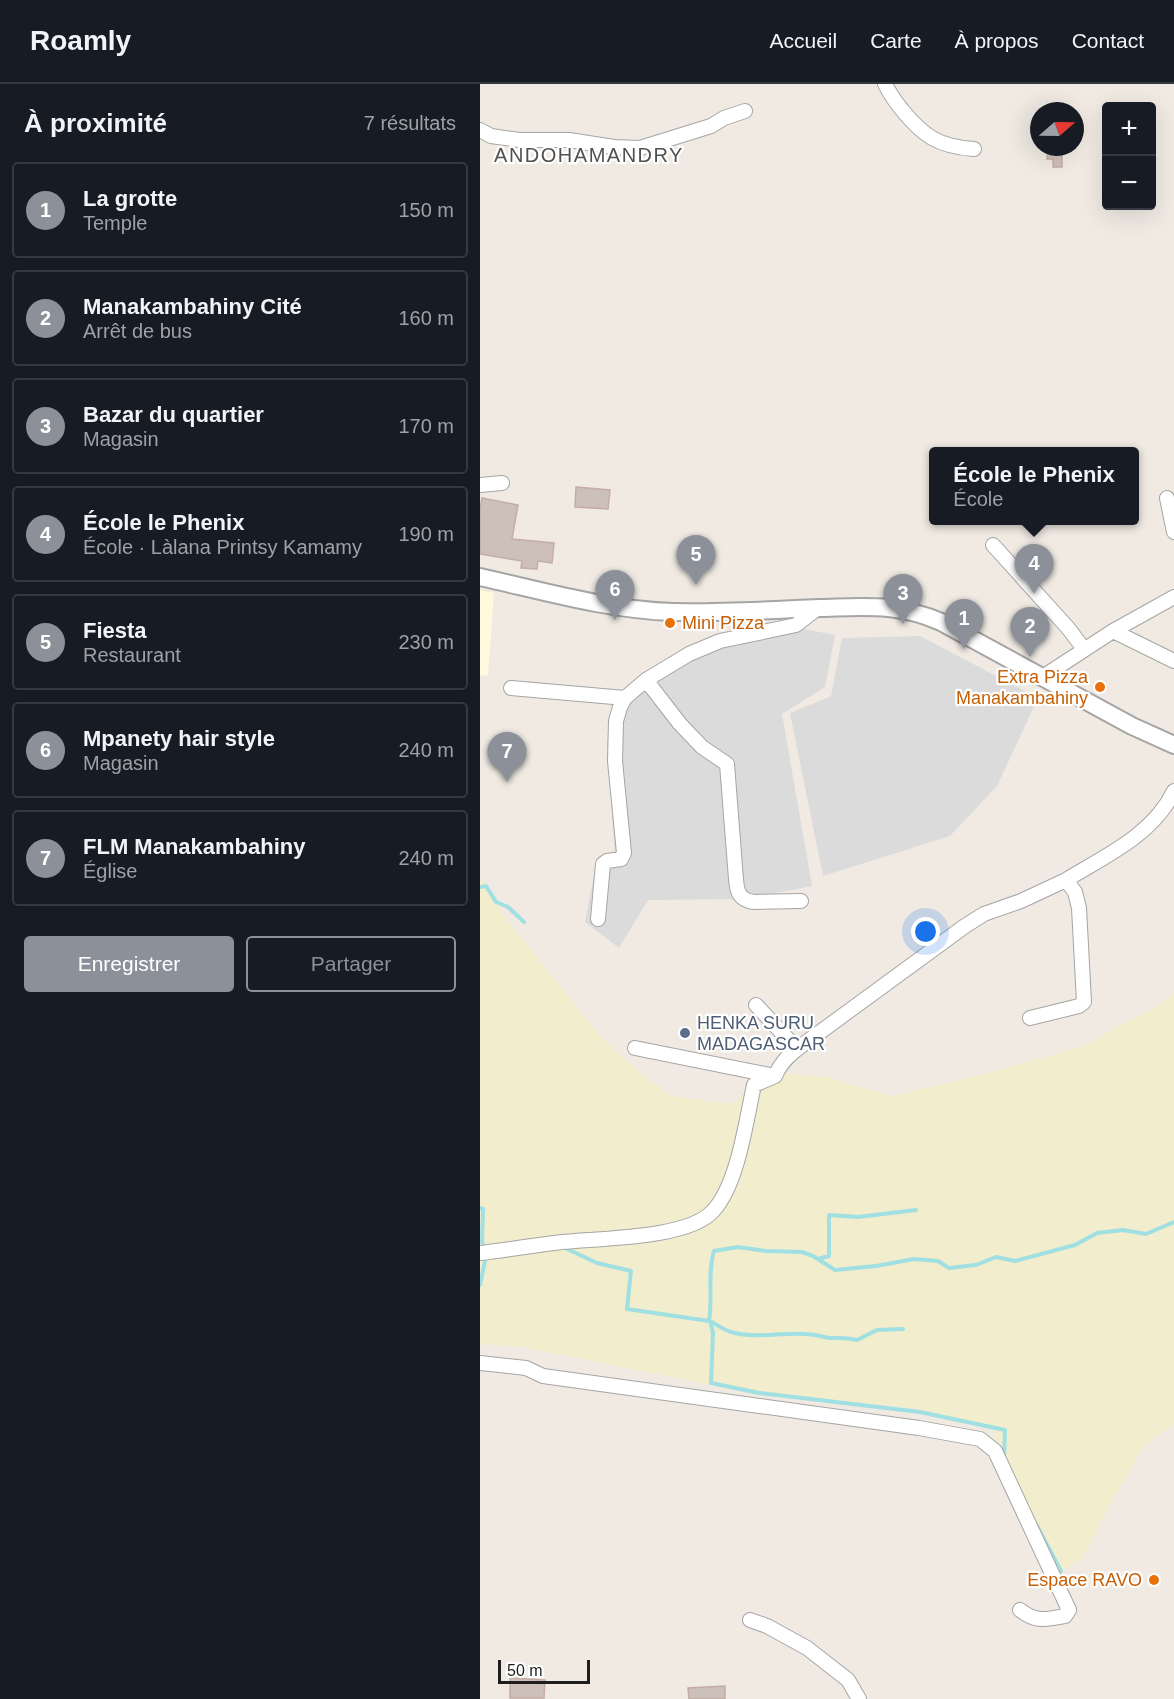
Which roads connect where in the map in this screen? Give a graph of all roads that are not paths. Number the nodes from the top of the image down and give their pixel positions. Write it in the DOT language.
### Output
graph roads {
  1 [pos="885,84"];
  2 [pos="746,111"];
  3 [pos="480,130"];
  4 [pos="974,149"];
  5 [pos="502,483"];
  6 [pos="480,485"];
  7 [pos="1167,498"];
  8 [pos="1174,532"];
  9 [pos="993,545"];
  10 [pos="480,577"];
  11 [pos="1174,597"];
  12 [pos="818,608"];
  13 [pos="1113,631"];
  14 [pos="1084,650"];
  15 [pos="1174,661"];
  16 [pos="1041,678"];
  17 [pos="646,680"];
  18 [pos="511,688"];
  19 [pos="626,698"];
  20 [pos="1174,745"];
  21 [pos="1174,794"];
  22 [pos="1066,880"];
  23 [pos="801,901"];
  24 [pos="598,919"];
  25 [pos="756,1005"];
  26 [pos="1030,1018"];
  27 [pos="635,1048"];
  28 [pos="797,1049"];
  29 [pos="775,1076"];
  30 [pos="480,1253"];
  31 [pos="480,1363"];
  32 [pos="1020,1610"];
  33 [pos="750,1620"];
  34 [pos="859,1699"];
  1 -- 4 [label="street"];
  2 -- 3 [label="street"];
  5 -- 6 [label="street"];
  7 -- 8 [label="street"];
  9 -- 14 [label="street"];
  10 -- 12 [label="street"];
  11 -- 13 [label="street"];
  12 -- 16 [label="street"];
  12 -- 17 [label="street"];
  13 -- 14 [label="street"];
  13 -- 15 [label="street"];
  14 -- 16 [label="street"];
  16 -- 20 [label="street"];
  17 -- 19 [label="street"];
  17 -- 23 [label="street"];
  18 -- 19 [label="street"];
  19 -- 24 [label="street"];
  21 -- 22 [label="street"];
  22 -- 26 [label="street"];
  22 -- 28 [label="street"];
  25 -- 28 [label="street"];
  27 -- 29 [label="street"];
  28 -- 29 [label="street"];
  29 -- 30 [label="street"];
  31 -- 32 [label="street"];
  33 -- 34 [label="street"];
}
